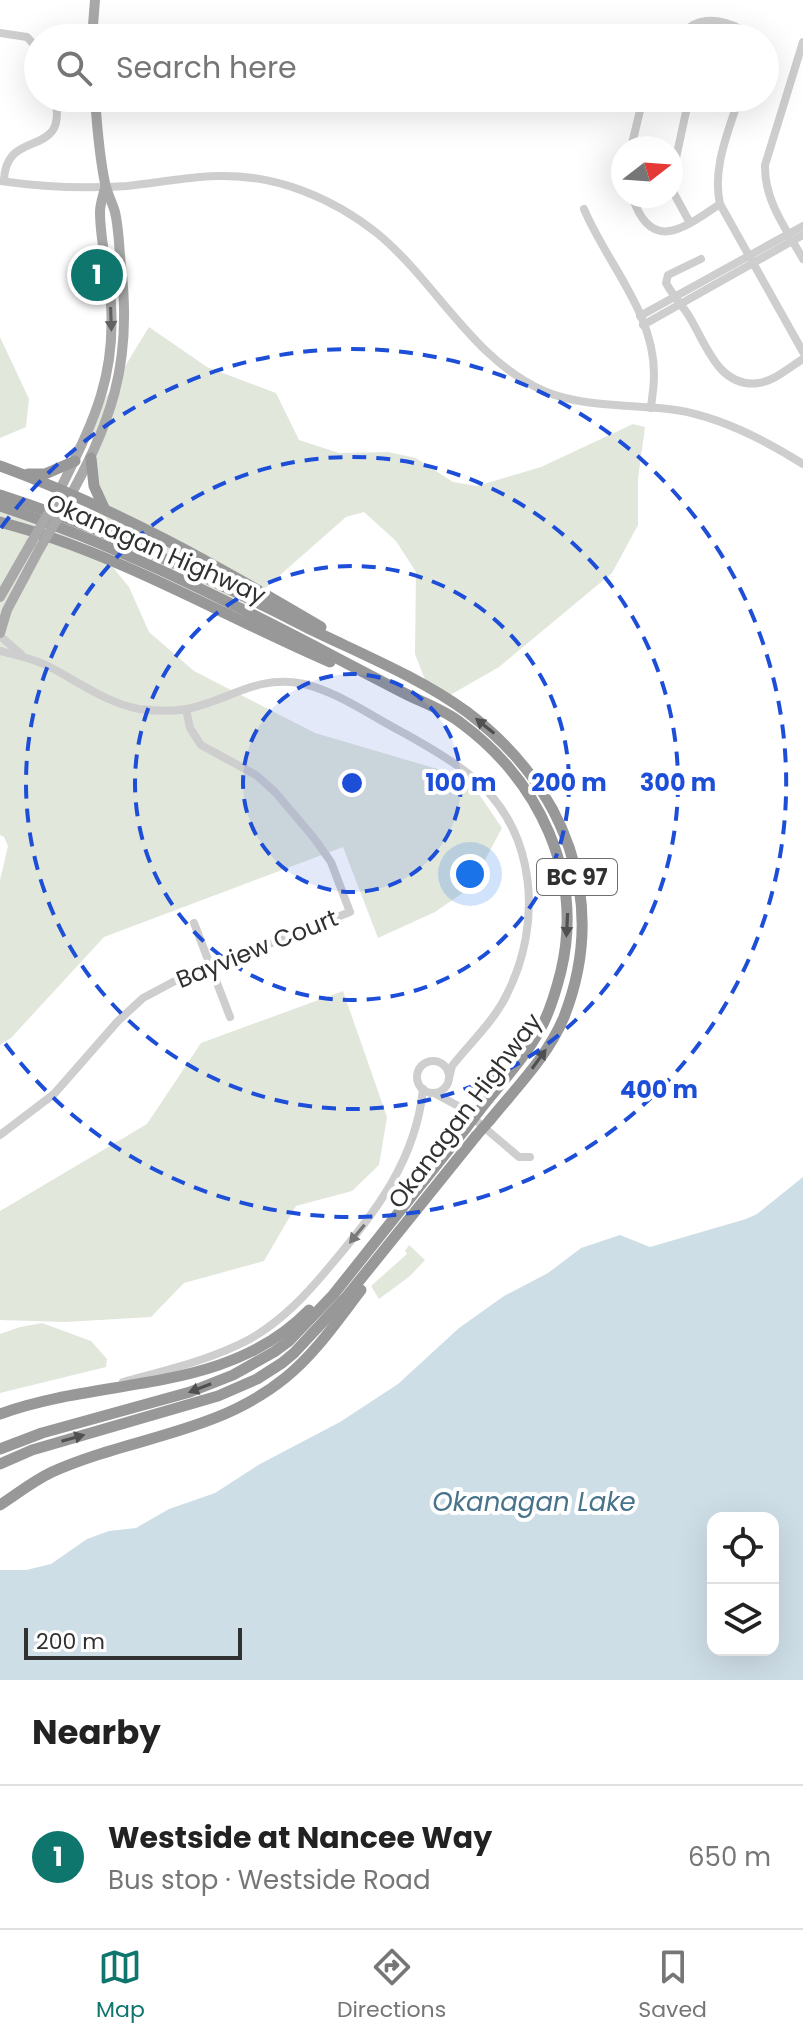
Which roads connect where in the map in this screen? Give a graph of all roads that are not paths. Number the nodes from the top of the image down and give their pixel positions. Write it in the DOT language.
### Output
graph roads {
  1 [pos="95,0"];
  2 [pos="93,24"];
  3 [pos="696,24"];
  4 [pos="732,24"];
  5 [pos="803,42"];
  6 [pos="58,112"];
  7 [pos="97,112"];
  8 [pos="640,112"];
  9 [pos="686,112"];
  10 [pos="735,112"];
  11 [pos="634,136"];
  12 [pos="681,136"];
  13 [pos="2,181"];
  14 [pos="105,186"];
  15 [pos="720,204"];
  16 [pos="636,208"];
  17 [pos="682,208"];
  18 [pos="584,209"];
  19 [pos="690,223"];
  20 [pos="803,226"];
  21 [pos="803,235"];
  22 [pos="791,237"];
  23 [pos="701,259"];
  24 [pos="751,259"];
  25 [pos="803,259"];
  26 [pos="677,301"];
  27 [pos="642,320"];
  28 [pos="803,352"];
  29 [pos="803,359"];
  30 [pos="651,408"];
  31 [pos="91,458"];
  32 [pos="75,461"];
  33 [pos="803,464"];
  34 [pos="0,466"];
  35 [pos="15,472"];
  36 [pos="0,495"];
  37 [pos="62,500"];
  38 [pos="0,506"];
  39 [pos="106,511"];
  40 [pos="0,522"];
  41 [pos="35,545"];
  42 [pos="0,597"];
  43 [pos="0,635"];
  44 [pos="0,651"];
  45 [pos="28,658"];
  46 [pos="411,679"];
  47 [pos="405,693"];
  48 [pos="186,709"];
  49 [pos="194,923"];
  50 [pos="211,967"];
  51 [pos="230,1017"];
  52 [pos="469,1045"];
  53 [pos="440,1062"];
  54 [pos="448,1081"];
  55 [pos="423,1089"];
  56 [pos="434,1093"];
  57 [pos="460,1107"];
  58 [pos="0,1135"];
  59 [pos="530,1157"];
  60 [pos="402,1210"];
  61 [pos="410,1221"];
  62 [pos="91,1391"];
  63 [pos="0,1414"];
  64 [pos="0,1449"];
  65 [pos="0,1464"];
  66 [pos="2,1505"];
  1 -- 2 [label="main road"];
  3 -- 4 [label="street"];
  5 -- 22 [label="street"];
  6 -- 13 [label="street"];
  7 -- 14 [label="main road"];
  8 -- 11 [label="street"];
  9 -- 12 [label="street"];
  10 -- 15 [label="street"];
  13 -- 14 [label="street"];
  14 -- 30 [label="street"];
  14 -- 31 [label="main road"];
  14 -- 32 [label="main road, one-way"];
  15 -- 19 [label="street"];
  15 -- 24 [label="street"];
  16 -- 19 [label="street"];
  17 -- 19 [label="street"];
  18 -- 27 [label="street"];
  20 -- 22 [label="street"];
  21 -- 22 [label="street"];
  22 -- 24 [label="street"];
  22 -- 25 [label="street"];
  23 -- 26 [label="street"];
  24 -- 26 [label="street"];
  24 -- 28 [label="street"];
  26 -- 27 [label="street"];
  26 -- 29 [label="street"];
  27 -- 30 [label="street"];
  30 -- 33 [label="street"];
  31 -- 37 [label="main road"];
  31 -- 39 [label="highway"];
  32 -- 35 [label="highway"];
  32 -- 37 [label="main road"];
  34 -- 35 [label="highway"];
  35 -- 37 [label="highway"];
  36 -- 46 [label="highway, Okanagan Highway / BC 97"];
  37 -- 39 [label="highway"];
  37 -- 41 [label="main road, bridge"];
  38 -- 47 [label="highway, Okanagan Highway / BC 97"];
  39 -- 46 [label="highway"];
  40 -- 47 [label="highway"];
  41 -- 42 [label="main road"];
  41 -- 43 [label="main road"];
  43 -- 45 [label="street"];
  44 -- 45 [label="street"];
  45 -- 48 [label="street"];
  61 -- 46 [label="highway, Okanagan Highway / BC 97, one-way, bridge"];
  47 -- 60 [label="highway, Okanagan Highway / BC 97, one-way, bridge"];
  48 -- 50 [label="street, Bayview Court"];
  48 -- 52 [label="street"];
  49 -- 50 [label="street"];
  50 -- 51 [label="street"];
  50 -- 58 [label="street, Bayview Court"];
  52 -- 53 [label="street"];
  52 -- 54 [label="street"];
  53 -- 54 [label="street"];
  53 -- 55 [label="street"];
  54 -- 56 [label="street"];
  54 -- 57 [label="street"];
  55 -- 56 [label="street"];
  55 -- 62 [label="street, one-way"];
  56 -- 57 [label="street"];
  57 -- 59 [label="street"];
  60 -- 62 [label="highway"];
  60 -- 64 [label="highway, Okanagan Highway / BC 97, one-way"];
  65 -- 61 [label="highway, Okanagan Highway / BC 97, one-way"];
  61 -- 66 [label="highway"];
  62 -- 63 [label="highway"];
}
